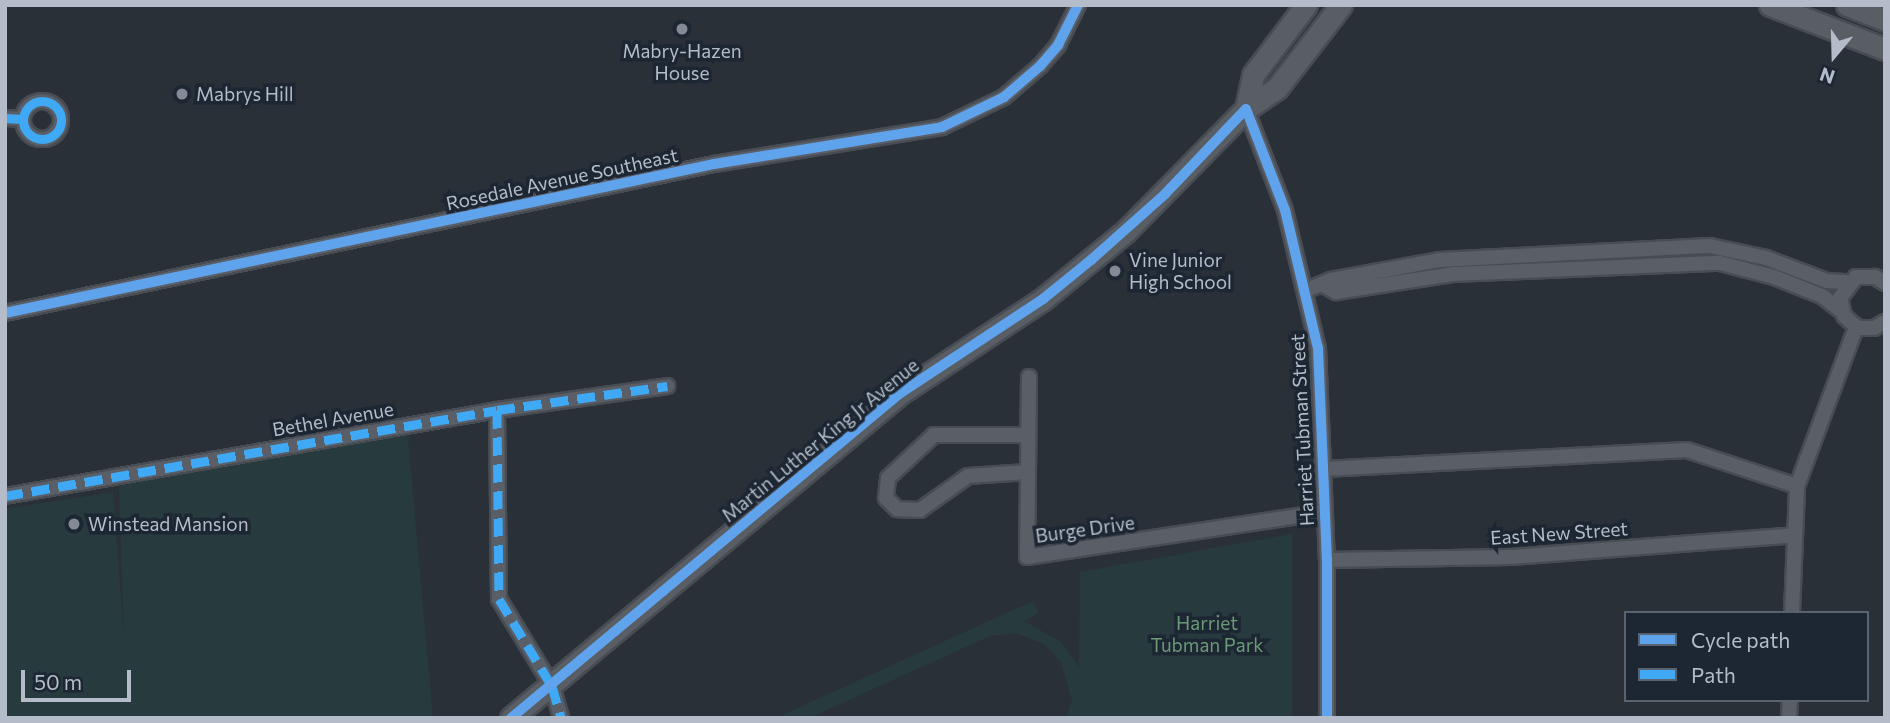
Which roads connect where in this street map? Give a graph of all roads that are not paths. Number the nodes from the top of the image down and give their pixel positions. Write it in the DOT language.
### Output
graph roads {
  1 [pos="1078,5"];
  2 [pos="1306,5"];
  3 [pos="1341,5"];
  4 [pos="1770,5"];
  5 [pos="1847,5"];
  6 [pos="1885,20"];
  7 [pos="1885,49"];
  8 [pos="1246,110"];
  9 [pos="5,118"];
  10 [pos="23,119"];
  11 [pos="1849,282"];
  12 [pos="1885,283"];
  13 [pos="1325,286"];
  14 [pos="1307,290"];
  15 [pos="1841,311"];
  16 [pos="5,313"];
  17 [pos="1885,322"];
  18 [pos="1856,327"];
  19 [pos="1029,377"];
  20 [pos="667,386"];
  21 [pos="497,410"];
  22 [pos="1028,435"];
  23 [pos="1324,469"];
  24 [pos="1027,472"];
  25 [pos="1797,486"];
  26 [pos="5,495"];
  27 [pos="1325,512"];
  28 [pos="1794,535"];
  29 [pos="1327,560"];
  30 [pos="1792,611"];
  31 [pos="552,686"];
  32 [pos="511,718"];
  33 [pos="561,718"];
  34 [pos="1327,718"];
  1 -- 16 [label="street, Rosedale Avenue Southeast"];
  2 -- 8 [label="main road"];
  3 -- 8 [label="main road, Martin Luther King Jr Avenue"];
  4 -- 7 [label="main road"];
  5 -- 6 [label="main road"];
  8 -- 14 [label="street, Harriet Tubman Street"];
  8 -- 31 [label="main road, Martin Luther King Jr Avenue"];
  9 -- 10 [label="street"];
  11 -- 12 [label="street"];
  11 -- 13 [label="street"];
  11 -- 15 [label="street"];
  13 -- 14 [label="street"];
  13 -- 15 [label="street"];
  14 -- 23 [label="street, Harriet Tubman Street"];
  15 -- 18 [label="street"];
  17 -- 18 [label="street"];
  18 -- 25 [label="street"];
  19 -- 22 [label="street, Burge Drive"];
  20 -- 21 [label="street, Bethel Avenue"];
  21 -- 26 [label="street, Bethel Avenue"];
  21 -- 31 [label="street"];
  22 -- 24 [label="street, Burge Drive"];
  22 -- 24 [label="street"];
  23 -- 25 [label="street"];
  23 -- 27 [label="street, Harriet Tubman Street"];
  24 -- 27 [label="street, Burge Drive"];
  25 -- 28 [label="street"];
  27 -- 29 [label="street, Harriet Tubman Street"];
  28 -- 29 [label="street, East New Street"];
  28 -- 30 [label="street"];
  29 -- 34 [label="street, Harriet Tubman Street"];
  31 -- 32 [label="main road, Martin Luther King Jr Avenue"];
  31 -- 33 [label="street"];
}
